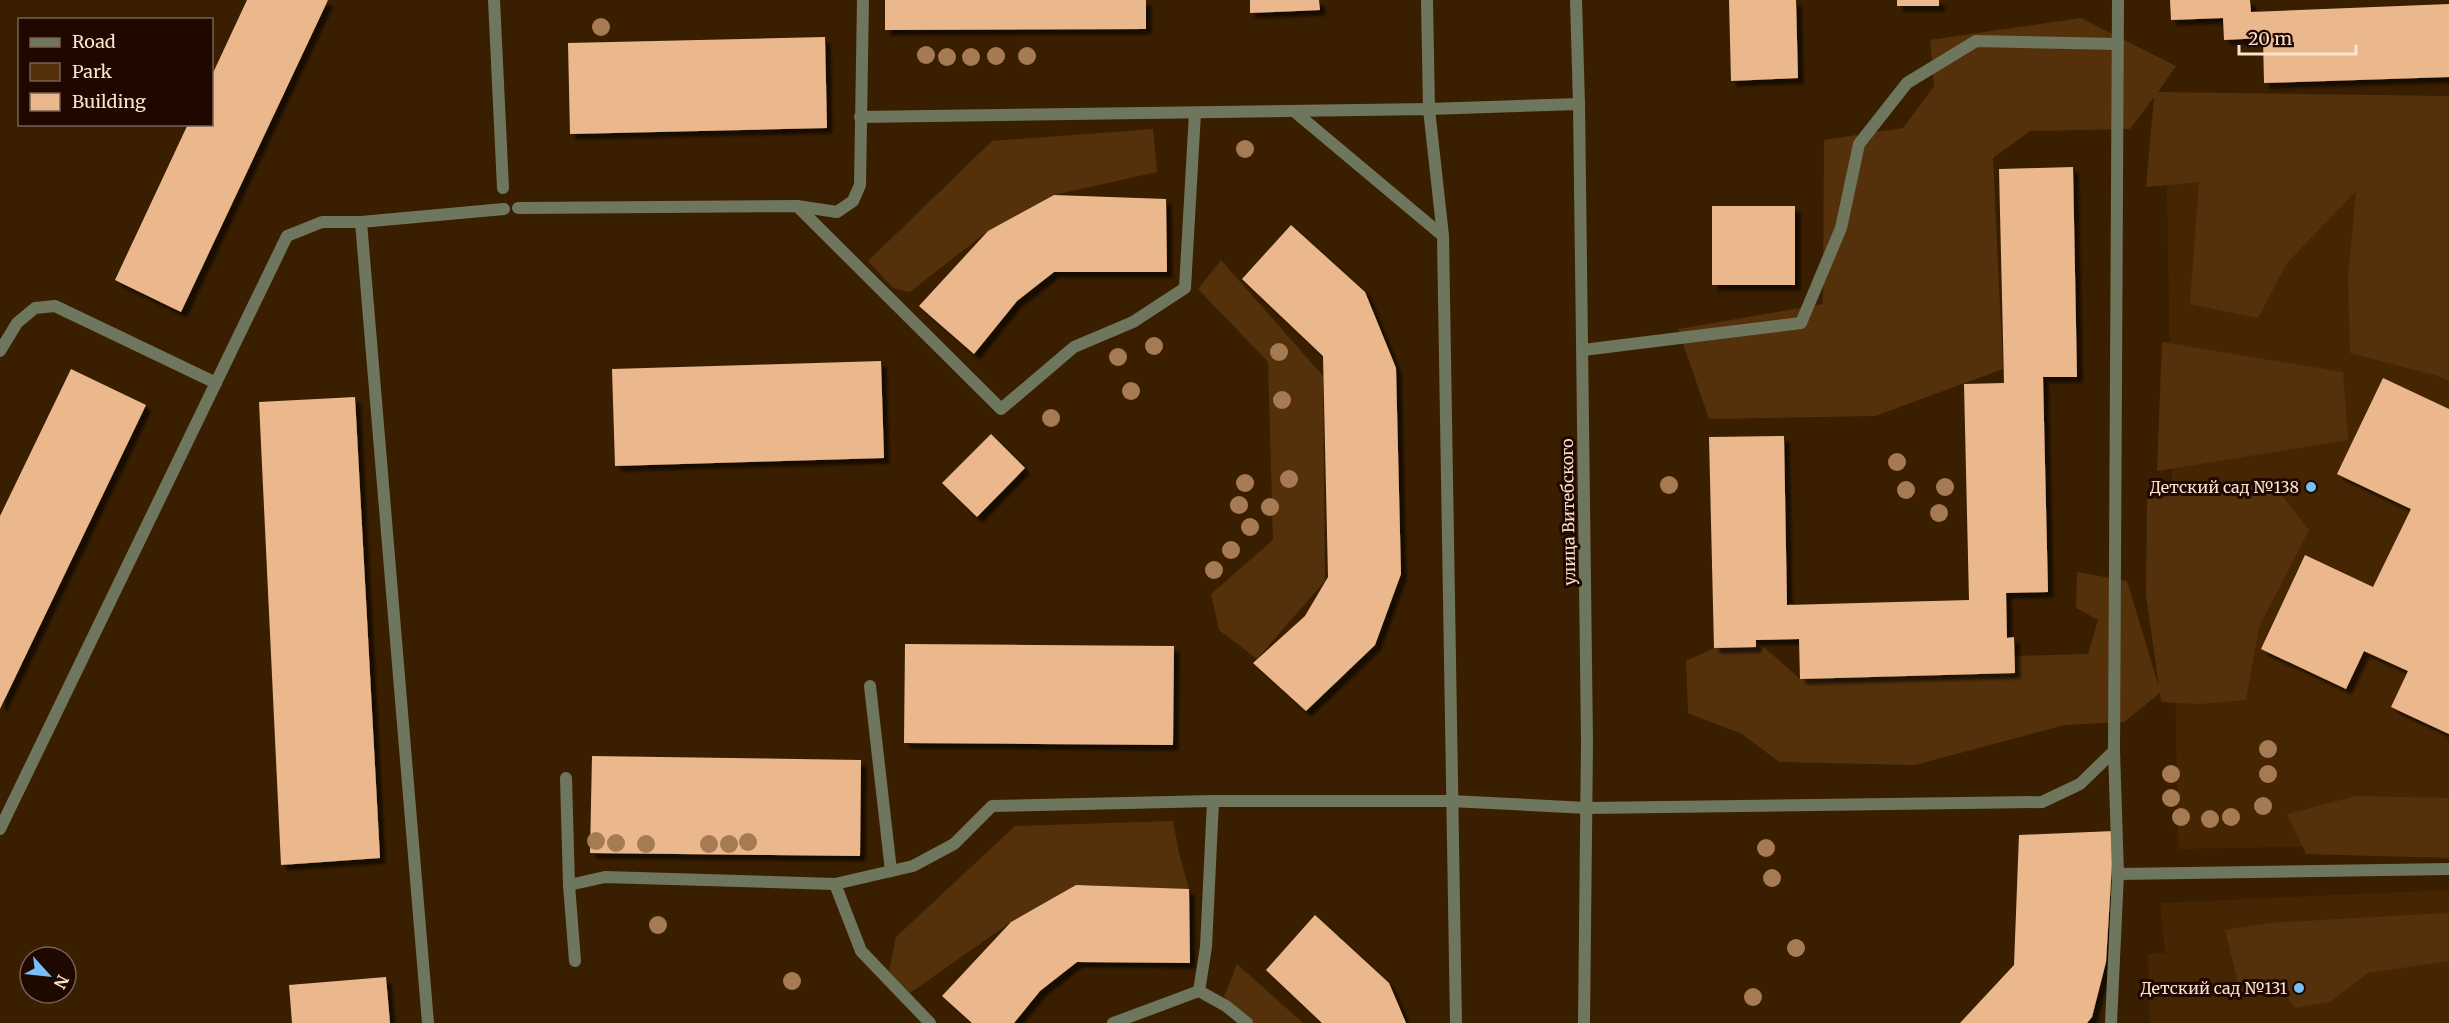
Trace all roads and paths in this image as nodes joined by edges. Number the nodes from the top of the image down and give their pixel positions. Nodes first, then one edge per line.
1 (494, 0) edge
2 (863, 0) edge
3 (1427, 0) edge
4 (1576, 0) edge
5 (2118, 0) edge
6 (2117, 44) junction
7 (1579, 104) junction
8 (1429, 110) junction
9 (1295, 112) junction
10 (1194, 113) junction
11 (861, 117) junction
12 (503, 188) dead end
13 (797, 206) junction
14 (518, 208) dead end
15 (504, 209) dead end
16 (361, 222) junction
17 (1443, 236) junction
18 (1582, 350) junction
19 (0, 351) edge
20 (216, 383) junction
21 (870, 686) dead end
22 (2114, 751) junction
23 (566, 778) dead end
24 (1213, 801) junction
25 (1451, 801) junction
26 (1587, 808) junction
27 (0, 830) edge
28 (2449, 868) edge
29 (891, 871) junction
30 (2118, 874) junction
31 (835, 884) junction
32 (569, 885) junction
33 (575, 961) dead end
34 (1199, 991) junction
35 (428, 1023) edge
36 (930, 1023) edge
37 (1113, 1023) edge
38 (1247, 1023) edge
39 (1456, 1023) edge
40 (1584, 1023) edge
41 (2111, 1023) edge

1 - 12 street
2 - 11 street
3 - 8 street
4 - 7 street, улица Витебского
5 - 6 street
6 - 18 street
6 - 22 street
7 - 8 street
7 - 18 street, улица Витебского
8 - 9 street
8 - 17 street
9 - 10 street
9 - 17 street
10 - 11 street
10 - 13 street
11 - 13 street
13 - 14 street
15 - 16 street
16 - 20 street
16 - 35 street
17 - 25 street
18 - 26 street, улица Витебского
19 - 20 street
20 - 27 street
21 - 29 street
22 - 26 street
22 - 30 street
23 - 32 street
24 - 25 street
24 - 29 street
24 - 34 street
25 - 26 street
25 - 39 street
26 - 40 street, улица Витебского
28 - 30 street
29 - 31 street
30 - 41 street
31 - 32 street
31 - 36 street
32 - 33 street
34 - 37 street
34 - 38 street

